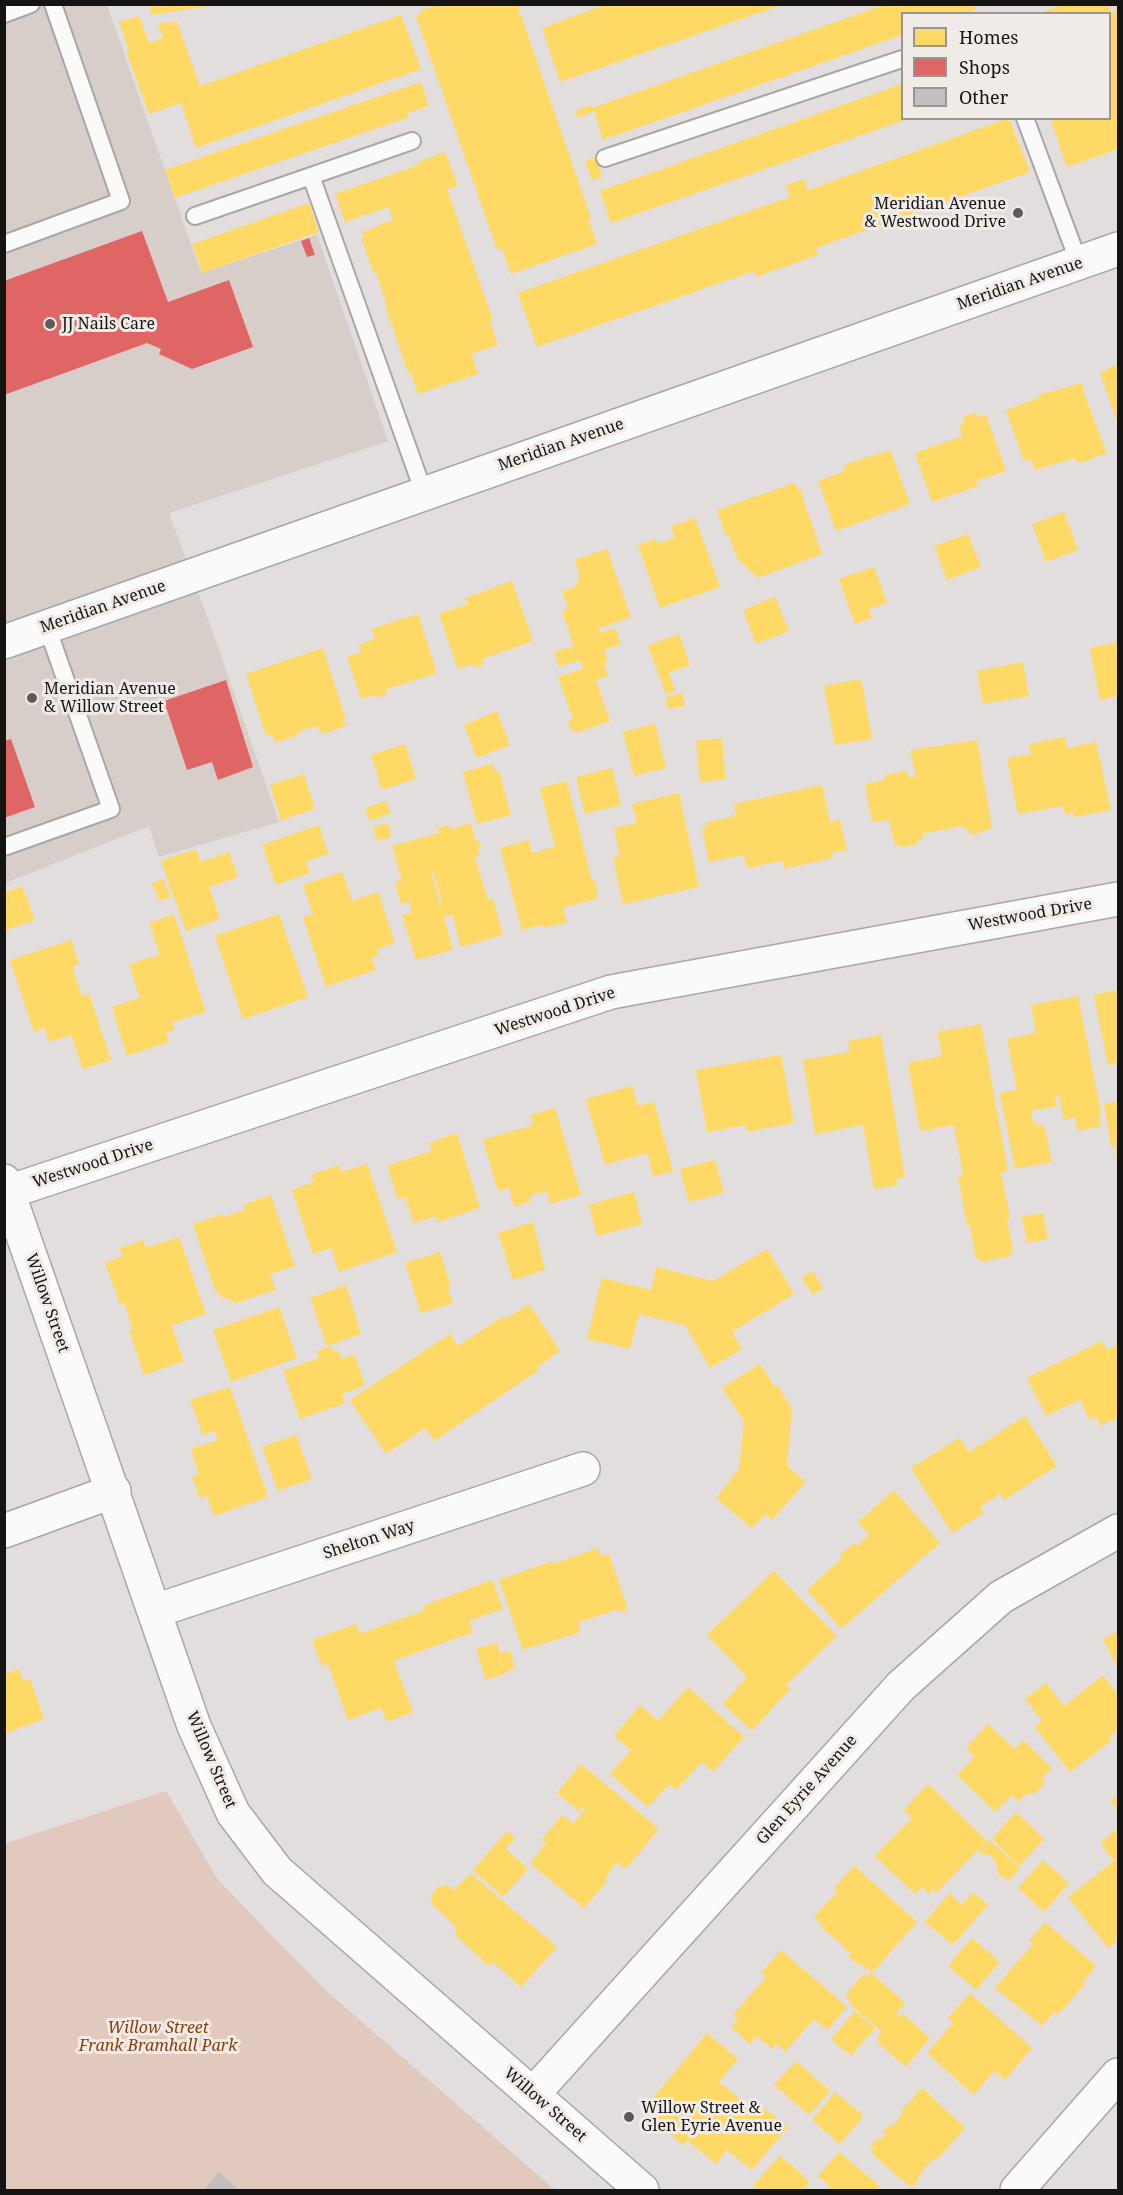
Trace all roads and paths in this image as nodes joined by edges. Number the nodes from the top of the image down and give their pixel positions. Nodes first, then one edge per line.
1 (31, 4) edge
2 (53, 4) edge
3 (4, 14) edge
4 (901, 60) edge
5 (1025, 120) edge
6 (412, 141) dead end
7 (605, 158) dead end
8 (311, 176) junction
9 (195, 216) dead end
10 (4, 244) edge
11 (1119, 249) edge
12 (1079, 263) junction
13 (424, 494) junction
14 (47, 627) junction
15 (4, 642) edge
16 (4, 847) edge
17 (1119, 899) edge
18 (6, 1187) edge
19 (583, 1468) dead end
20 (114, 1491) junction
21 (4, 1531) edge
22 (1119, 1531) edge
23 (155, 1611) junction
24 (1119, 2075) edge
25 (533, 2094) junction
26 (642, 2190) edge
27 (1017, 2190) edge

1 - 3 lane
2 - 10 lane
4 - 7 lane
5 - 12 lane
6 - 8 lane
8 - 9 lane
8 - 13 lane
11 - 12 street, Meridian Avenue
12 - 13 street, Meridian Avenue
13 - 14 street, Meridian Avenue
14 - 15 street, Meridian Avenue
14 - 16 lane
17 - 18 street, Westwood Drive
18 - 20 street, Willow Street
19 - 23 street, Shelton Way
20 - 21 street
20 - 23 street, Willow Street
22 - 25 street, Glen Eyrie Avenue
23 - 25 street, Willow Street
24 - 27 street
25 - 26 street, Willow Street

